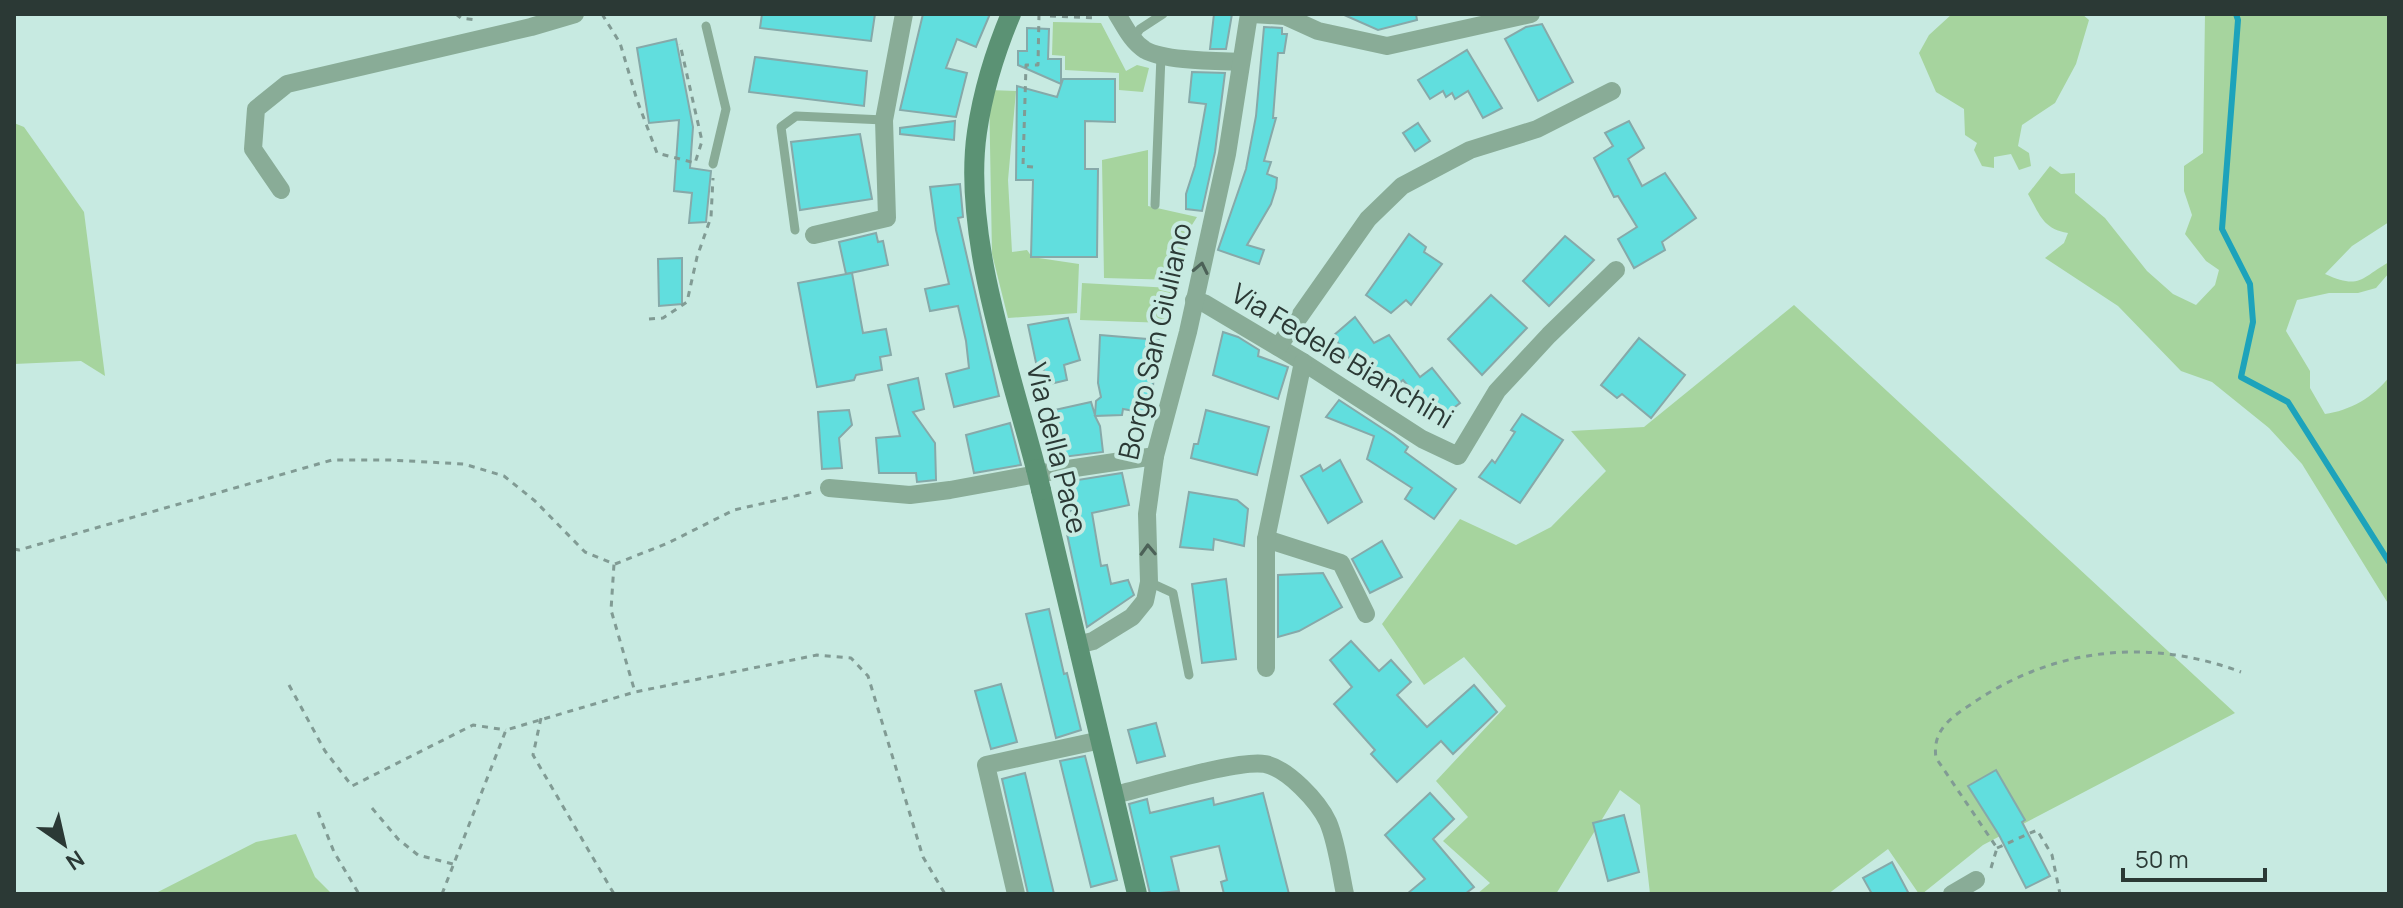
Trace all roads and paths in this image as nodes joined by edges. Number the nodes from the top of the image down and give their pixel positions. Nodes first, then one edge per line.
1 (575, 14) edge
2 (602, 14) edge
3 (904, 14) edge
4 (1011, 14) edge
5 (1039, 14) edge
6 (1117, 14) edge
7 (1163, 14) edge
8 (1250, 14) edge
9 (1286, 15) edge
10 (1050, 16) dead end
11 (1536, 17) edge
12 (1096, 18) dead end
13 (706, 26) dead end
14 (1133, 39) junction
15 (680, 44) dead end
16 (1161, 56) junction
17 (1241, 62) junction
18 (1612, 91) dead end
19 (884, 120) junction
20 (702, 141) junction
21 (713, 164) junction
22 (1033, 167) dead end
23 (281, 190) dead end
24 (1155, 205) dead end
25 (795, 230) dead end
26 (814, 235) dead end
27 (1616, 270) dead end
28 (1194, 300) junction
29 (649, 319) dead end
30 (1278, 347) junction
31 (1303, 362) junction
32 (1155, 456) junction
33 (829, 488) joint
34 (1266, 539) junction
35 (14, 549) edge
36 (614, 564) junction
37 (1149, 582) junction
38 (1366, 614) dead end
39 (1077, 645) junction
40 (1266, 668) dead end
41 (2241, 672) dead end
42 (1189, 675) dead end
43 (289, 685) dead end
44 (635, 692) junction
45 (541, 718) junction
46 (506, 730) junction
47 (1101, 740) junction
48 (1114, 795) junction
49 (372, 808) dead end
50 (318, 812) dead end
51 (1997, 848) junction
52 (453, 864) junction
53 (1976, 880) joint
54 (359, 894) edge
55 (442, 894) edge
56 (614, 894) edge
57 (945, 894) edge
58 (1016, 894) edge
59 (1137, 894) edge
60 (1345, 894) edge
61 (1952, 894) edge
62 (2060, 894) edge

1 - 23 street
2 - 20 path
3 - 19 street
4 - 39 main road, Via della Pace, bridge
5 - 22 path
6 - 14 street
7 - 14 lane
8 - 9 street
8 - 17 street, Borgo San Giuliano
9 - 11 street
10 - 12 path
13 - 21 lane
14 - 16 street
15 - 20 path
16 - 17 street
16 - 24 lane
28 -> 17 street, Borgo San Giuliano
18 - 30 street
19 - 25 lane
19 - 26 street
20 - 21 path
21 - 29 path
27 - 31 street, Via Fedele Bianchini
28 - 30 street, Via Fedele Bianchini
28 - 32 street, Borgo San Giuliano
30 - 31 street, Via Fedele Bianchini
31 - 34 street
32 - 33 street
37 -> 32 street, Borgo San Giuliano
33 - 36 path
34 - 38 street
34 - 40 street
35 - 36 path
36 - 44 path
37 - 39 street, Borgo San Giuliano
37 - 42 lane
39 - 47 main road, Via della Pace
41 - 51 path
43 - 46 path
44 - 45 path
44 - 57 path
45 - 46 path
45 - 56 path
46 - 52 path
47 - 48 main road, Via della Pace
47 - 58 street
48 - 59 main road, Via della Pace
48 - 60 street
49 - 52 path
50 - 54 path
51 - 53 path
51 - 62 path
52 - 55 path
53 - 61 street

